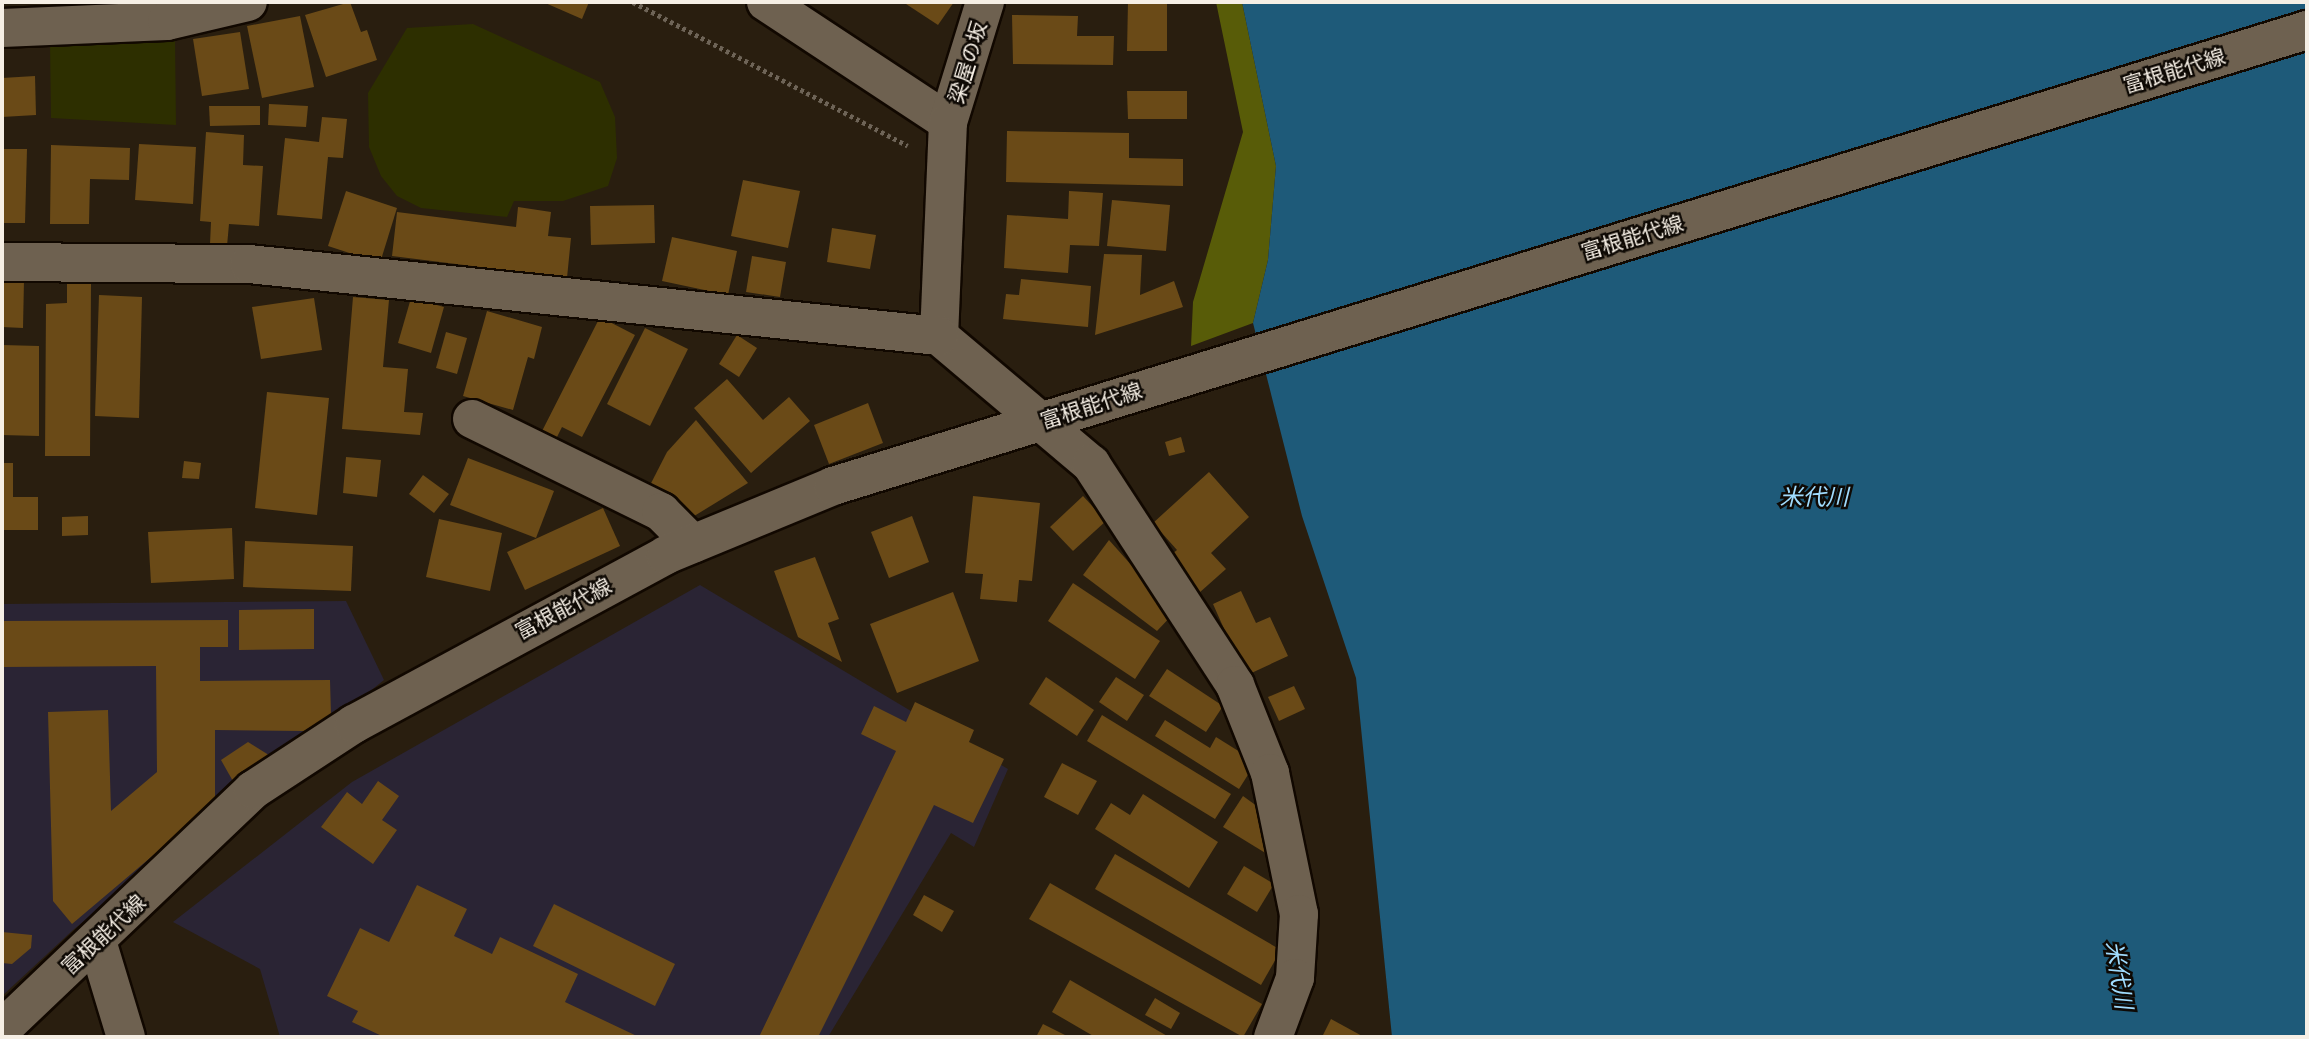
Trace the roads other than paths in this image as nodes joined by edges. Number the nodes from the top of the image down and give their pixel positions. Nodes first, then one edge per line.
1 (122, 2) edge
2 (248, 2) edge
3 (766, 2) edge
4 (985, 2) edge
5 (2, 8) edge
6 (2, 28) edge
7 (2307, 30) edge
8 (948, 122) junction
9 (2, 262) edge
10 (939, 336) junction
11 (471, 419) dead end
12 (1043, 420) junction
13 (693, 544) junction
14 (97, 941) junction
15 (2, 1029) edge
16 (126, 1037) edge
17 (1273, 1037) edge

1 - 5 street
2 - 6 street
3 - 8 street
4 - 8 street, 梁屋の坂
7 - 12 street, 富根能代線
8 - 10 street, 梁屋の坂
9 - 10 street
10 - 12 street
11 - 13 street
12 - 13 street, 富根能代線
12 - 17 street
13 - 14 street, 富根能代線
14 - 15 street, 富根能代線
14 - 16 street

